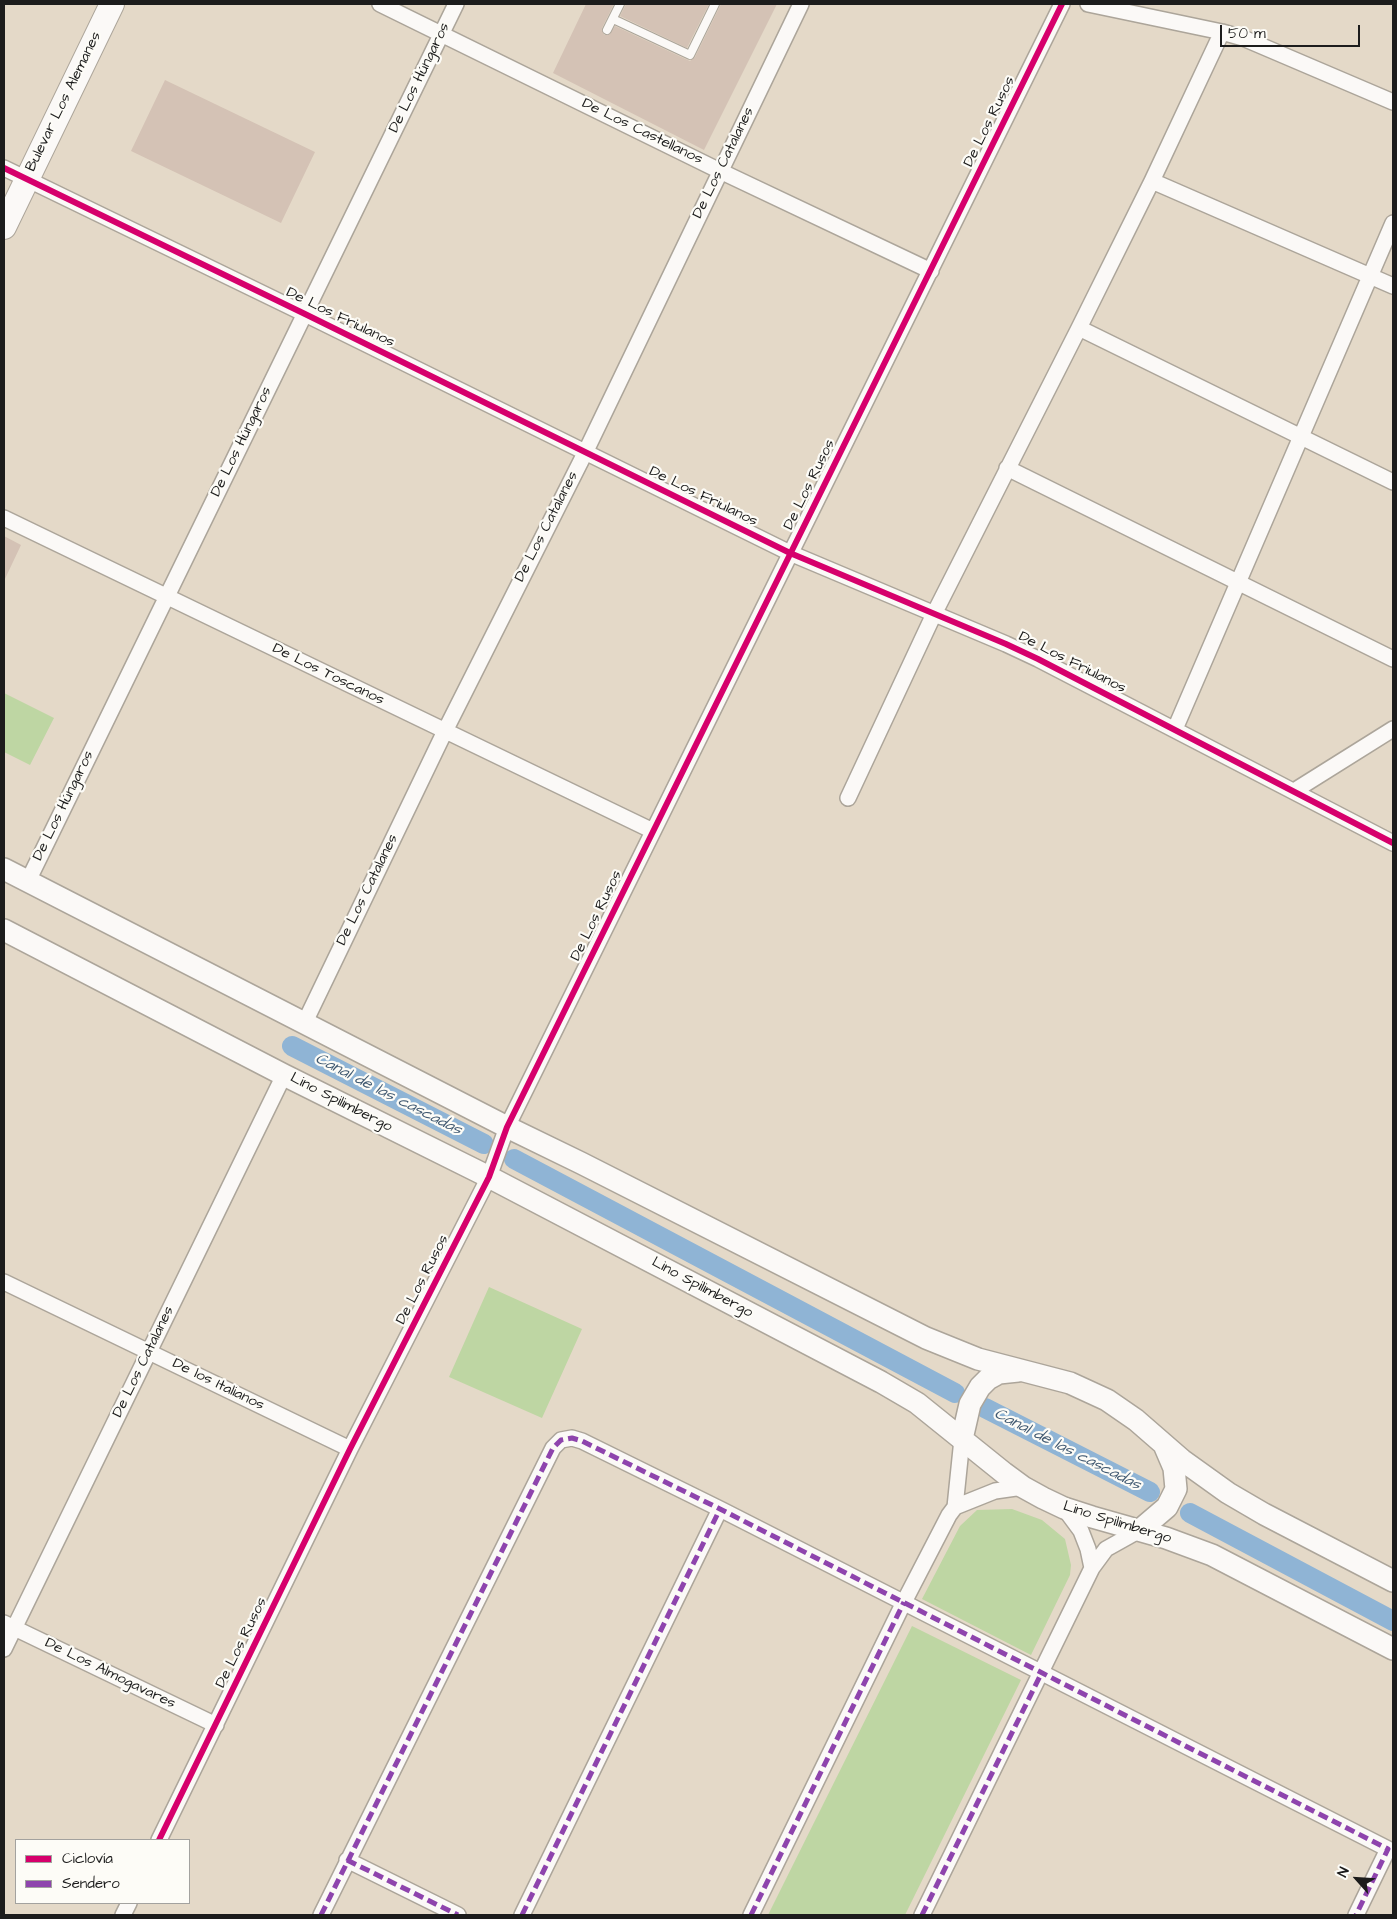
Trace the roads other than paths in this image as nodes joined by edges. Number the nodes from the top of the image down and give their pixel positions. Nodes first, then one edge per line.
1 (112, 4) edge
2 (380, 4) edge
3 (456, 4) edge
4 (620, 4) edge
5 (715, 4) edge
6 (801, 4) edge
7 (1062, 4) edge
8 (1088, 4) edge
9 (613, 19) junction
10 (607, 30) dead end
11 (1222, 32) junction
12 (442, 34) junction
13 (1393, 102) edge
14 (4, 168) edge
15 (720, 171) junction
16 (27, 179) junction
17 (1152, 181) junction
18 (1393, 223) edge
19 (4, 226) edge
20 (931, 271) junction
21 (1370, 276) junction
22 (1393, 286) edge
23 (305, 314) junction
24 (1079, 328) junction
25 (1301, 436) junction
26 (584, 453) junction
27 (1007, 468) junction
28 (1393, 482) edge
29 (4, 518) edge
30 (790, 553) junction
31 (1238, 582) junction
32 (167, 597) junction
33 (934, 614) junction
34 (1393, 659) edge
35 (1175, 729) junction
36 (1393, 729) edge
37 (445, 731) junction
38 (1294, 791) junction
39 (848, 798) dead end
40 (653, 831) junction
41 (1393, 843) edge
42 (4, 869) edge
43 (28, 881) junction
44 (4, 932) edge
45 (305, 1022) junction
46 (284, 1075) junction
47 (507, 1127) junction
48 (489, 1177) junction
49 (4, 1282) edge
50 (148, 1352) junction
51 (1023, 1371) junction
52 (962, 1439) junction
53 (1164, 1445) junction
54 (350, 1449) junction
55 (1023, 1487) junction
56 (955, 1507) junction
57 (1064, 1508) junction
58 (720, 1509) junction
59 (1140, 1530) junction
60 (1092, 1568) junction
61 (1393, 1581) edge
62 (904, 1602) junction
63 (9, 1625) edge
64 (4, 1649) edge
65 (1393, 1649) edge
66 (1042, 1672) junction
67 (216, 1725) junction
68 (160, 1839) edge
69 (347, 1860) junction
70 (321, 1915) edge
71 (458, 1915) edge
72 (522, 1915) edge
73 (751, 1915) edge
74 (922, 1915) edge
75 (1356, 1915) edge

1 - 16 main road, Bulevar Los Alemanes
2 - 12 street, De Los Castellanos
3 - 12 street, De Los Húngaros
4 - 9 lane
5 - 9 lane
6 - 15 street, De Los Catalanes
7 - 20 street, De Los Rusos
8 - 11 street
9 - 10 lane
11 - 13 street
11 - 17 street
12 - 15 street, De Los Castellanos
12 - 23 street, De Los Húngaros
14 - 16 street, De Los Friulanos
15 - 20 street, De Los Castellanos
15 - 26 street, De Los Catalanes
16 - 19 main road, Bulevar Los Alemanes
16 - 23 street, De Los Friulanos
17 - 21 street
17 - 24 street
18 - 21 street
20 - 30 street, De Los Rusos
21 - 22 street
21 - 25 street
23 - 26 street, De Los Friulanos
23 - 32 street, De Los Húngaros
24 - 25 street
24 - 27 street
25 - 28 street
25 - 31 street
26 - 30 street, De Los Friulanos
26 - 37 street, De Los Catalanes
27 - 31 street
27 - 33 street
29 - 32 street, De Los Toscanos
30 - 33 street, De Los Friulanos
30 - 40 street, De Los Rusos
31 - 34 street
31 - 35 street
32 - 37 street, De Los Toscanos
32 - 43 street, De Los Húngaros
33 - 35 street, De Los Friulanos
33 - 39 street
35 - 38 street, De Los Friulanos
36 - 38 street
37 - 40 street, De Los Toscanos
37 - 45 street, De Los Catalanes
38 - 41 street, De Los Friulanos
40 - 47 street, De Los Rusos
42 - 43 main road
43 - 45 main road
44 - 46 main road, Lino Spilimbergo
45 - 47 main road
46 - 48 main road, Lino Spilimbergo
46 - 50 street, De Los Catalanes
47 - 48 street, De Los Rusos
47 - 51 main road
48 - 52 main road, Lino Spilimbergo
48 - 54 street, De Los Rusos
49 - 50 street, De los Italianos
50 - 54 street, De los Italianos
50 - 63 street, De Los Catalanes
51 - 52 main road
51 - 53 main road
52 - 55 main road, Lino Spilimbergo
52 - 56 street
53 - 59 main road
53 - 61 main road
54 - 67 street, De Los Rusos
55 - 56 street
55 - 57 main road, Lino Spilimbergo
56 - 62 street
57 - 59 main road, Lino Spilimbergo
57 - 60 street
58 - 62 street
58 - 69 street
58 - 72 street
59 - 60 street
59 - 65 main road, Lino Spilimbergo
60 - 66 street
62 - 66 street
62 - 73 street
63 - 64 street, De Los Catalanes
63 - 67 street, De Los Almogavares
66 - 74 street
66 - 75 street
67 - 68 street, De Los Rusos
69 - 70 street
69 - 71 street

